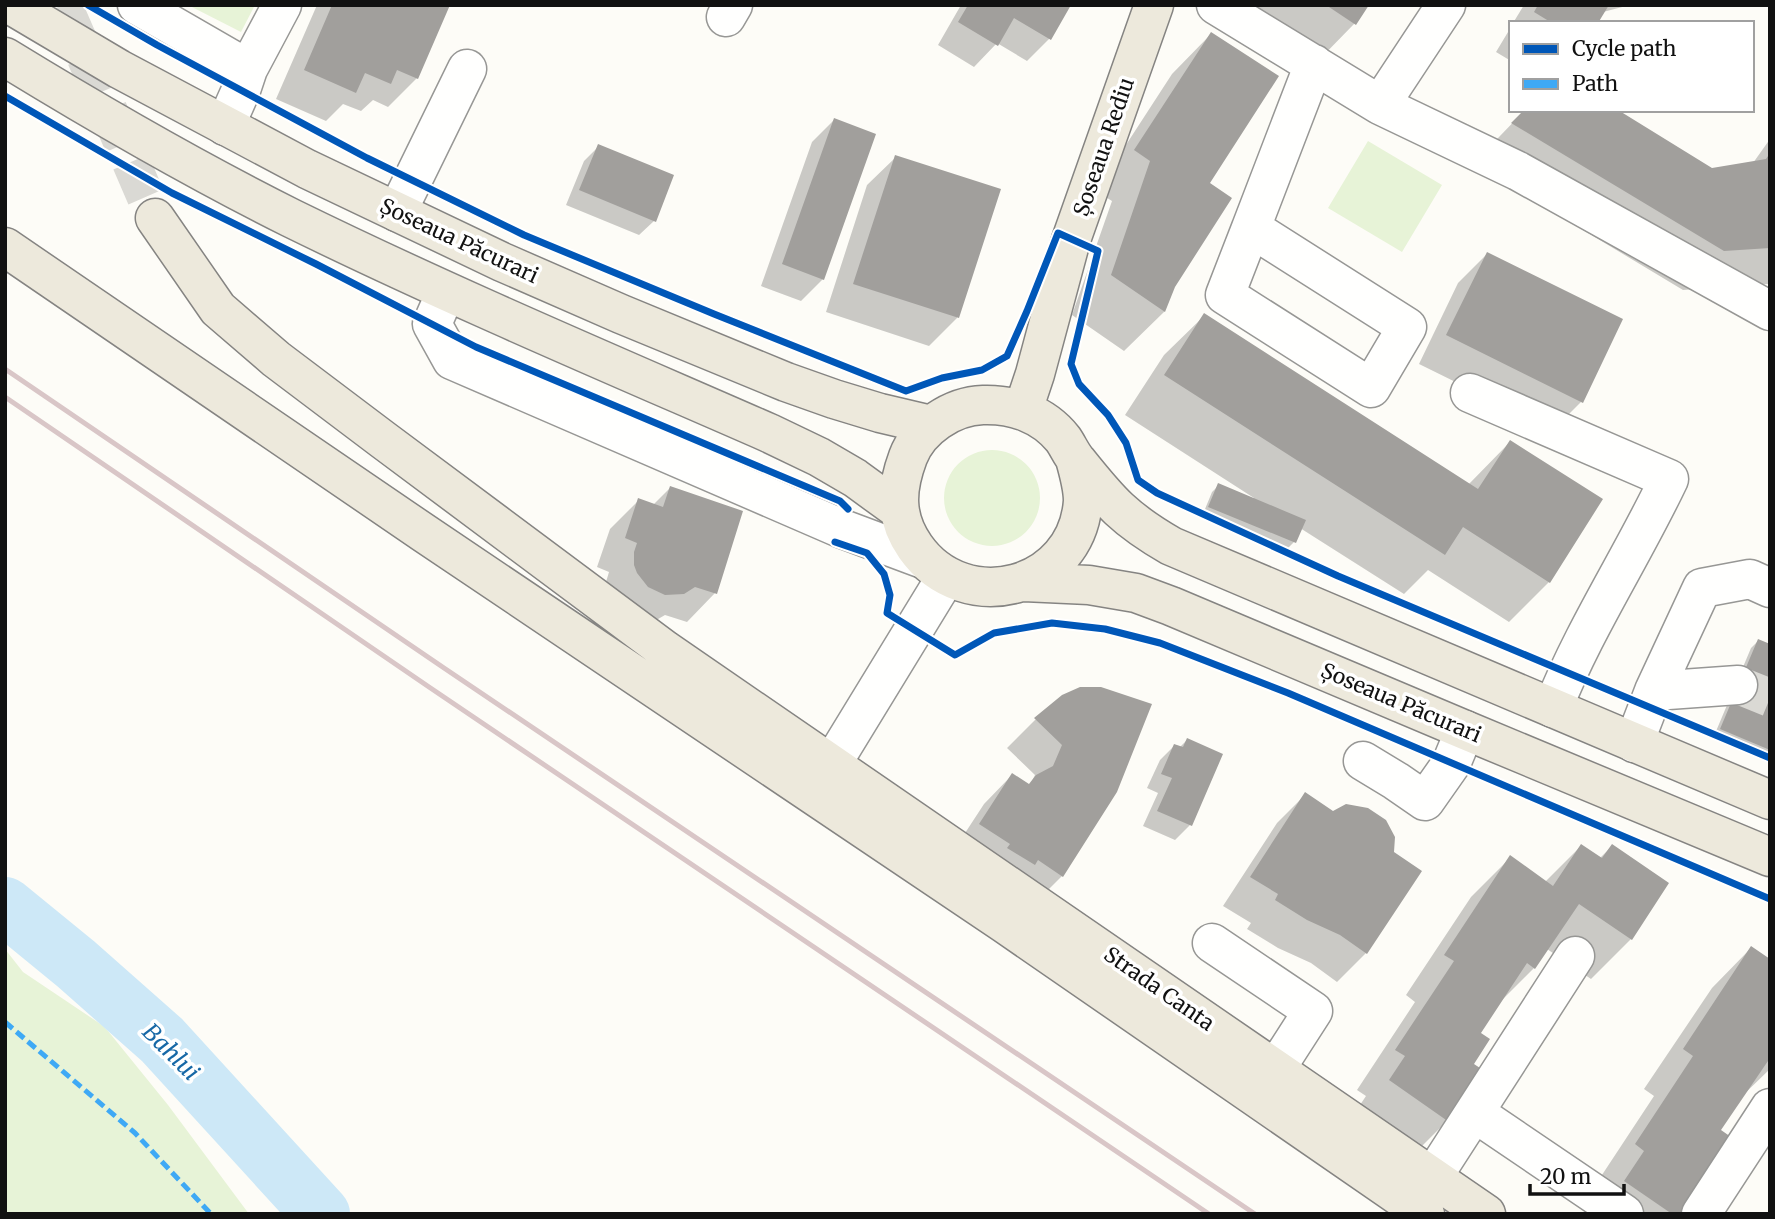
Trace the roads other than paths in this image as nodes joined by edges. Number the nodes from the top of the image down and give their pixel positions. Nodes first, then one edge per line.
1 (137, 5) edge
2 (282, 5) edge
3 (1154, 5) edge
4 (1216, 5) edge
5 (1446, 5) edge
6 (23, 8) edge
7 (5, 57) edge
8 (1314, 64) junction
9 (248, 69) junction
10 (467, 69) dead end
11 (1380, 105) junction
12 (225, 126) junction
13 (397, 212) junction
14 (156, 218) tunnel mouth
15 (1251, 228) junction
16 (5, 247) edge
17 (446, 292) junction
18 (1770, 311) edge
19 (1470, 393) dead end
20 (1023, 410) junction
21 (931, 425) junction
22 (1075, 459) junction
23 (899, 510) junction
24 (934, 568) junction
25 (1024, 582) junction
26 (1770, 588) edge
27 (1738, 685) tunnel mouth
28 (1654, 691) junction
29 (1553, 708) junction
30 (1465, 730) junction
31 (1634, 743) junction
32 (1363, 761) dead end
33 (822, 780) junction
34 (1770, 800) edge
35 (1770, 857) edge
36 (1212, 943) dead end
37 (1575, 956) dead end
38 (1275, 1070) junction
39 (1770, 1108) edge
40 (1475, 1114) junction
41 (1429, 1196) edge
42 (1486, 1214) edge
43 (1624, 1214) edge
44 (1701, 1214) edge

1 - 9 street
2 - 9 street
3 - 20 main road, Șoseaua Rediu
4 - 8 street
5 - 11 street
6 - 12 main road, Șoseaua Păcurari
7 - 17 main road
8 - 11 street
8 - 15 street
9 - 12 street
10 - 13 street
11 - 18 street
12 - 13 main road, Șoseaua Păcurari
13 - 21 main road, Șoseaua Păcurari
14 - 33 main road
15 - 15 street
16 - 33 main road
17 - 23 main road
17 - 24 street
19 - 29 street
20 - 21 main road, Șoseaua Păcurari
20 - 22 main road, Șoseaua Păcurari
21 - 23 main road, Șoseaua Păcurari
22 - 25 main road, Șoseaua Păcurari
22 - 29 main road, Șoseaua Păcurari
23 - 24 main road, Șoseaua Păcurari
24 - 25 main road, Șoseaua Păcurari
24 - 33 street
25 - 30 main road, Șoseaua Păcurari
26 - 28 street
27 - 28 street
28 - 31 street
29 - 31 main road, Șoseaua Păcurari
30 - 32 street
30 - 35 main road, Șoseaua Păcurari
31 - 34 main road, Șoseaua Păcurari
33 - 38 main road, Strada Canta
33 - 41 main road, Strada Canta
36 - 38 street
37 - 40 street
38 - 41 main road, Strada Canta
39 - 44 street
40 - 41 street
40 - 43 street
41 - 42 main road, Strada Canta

